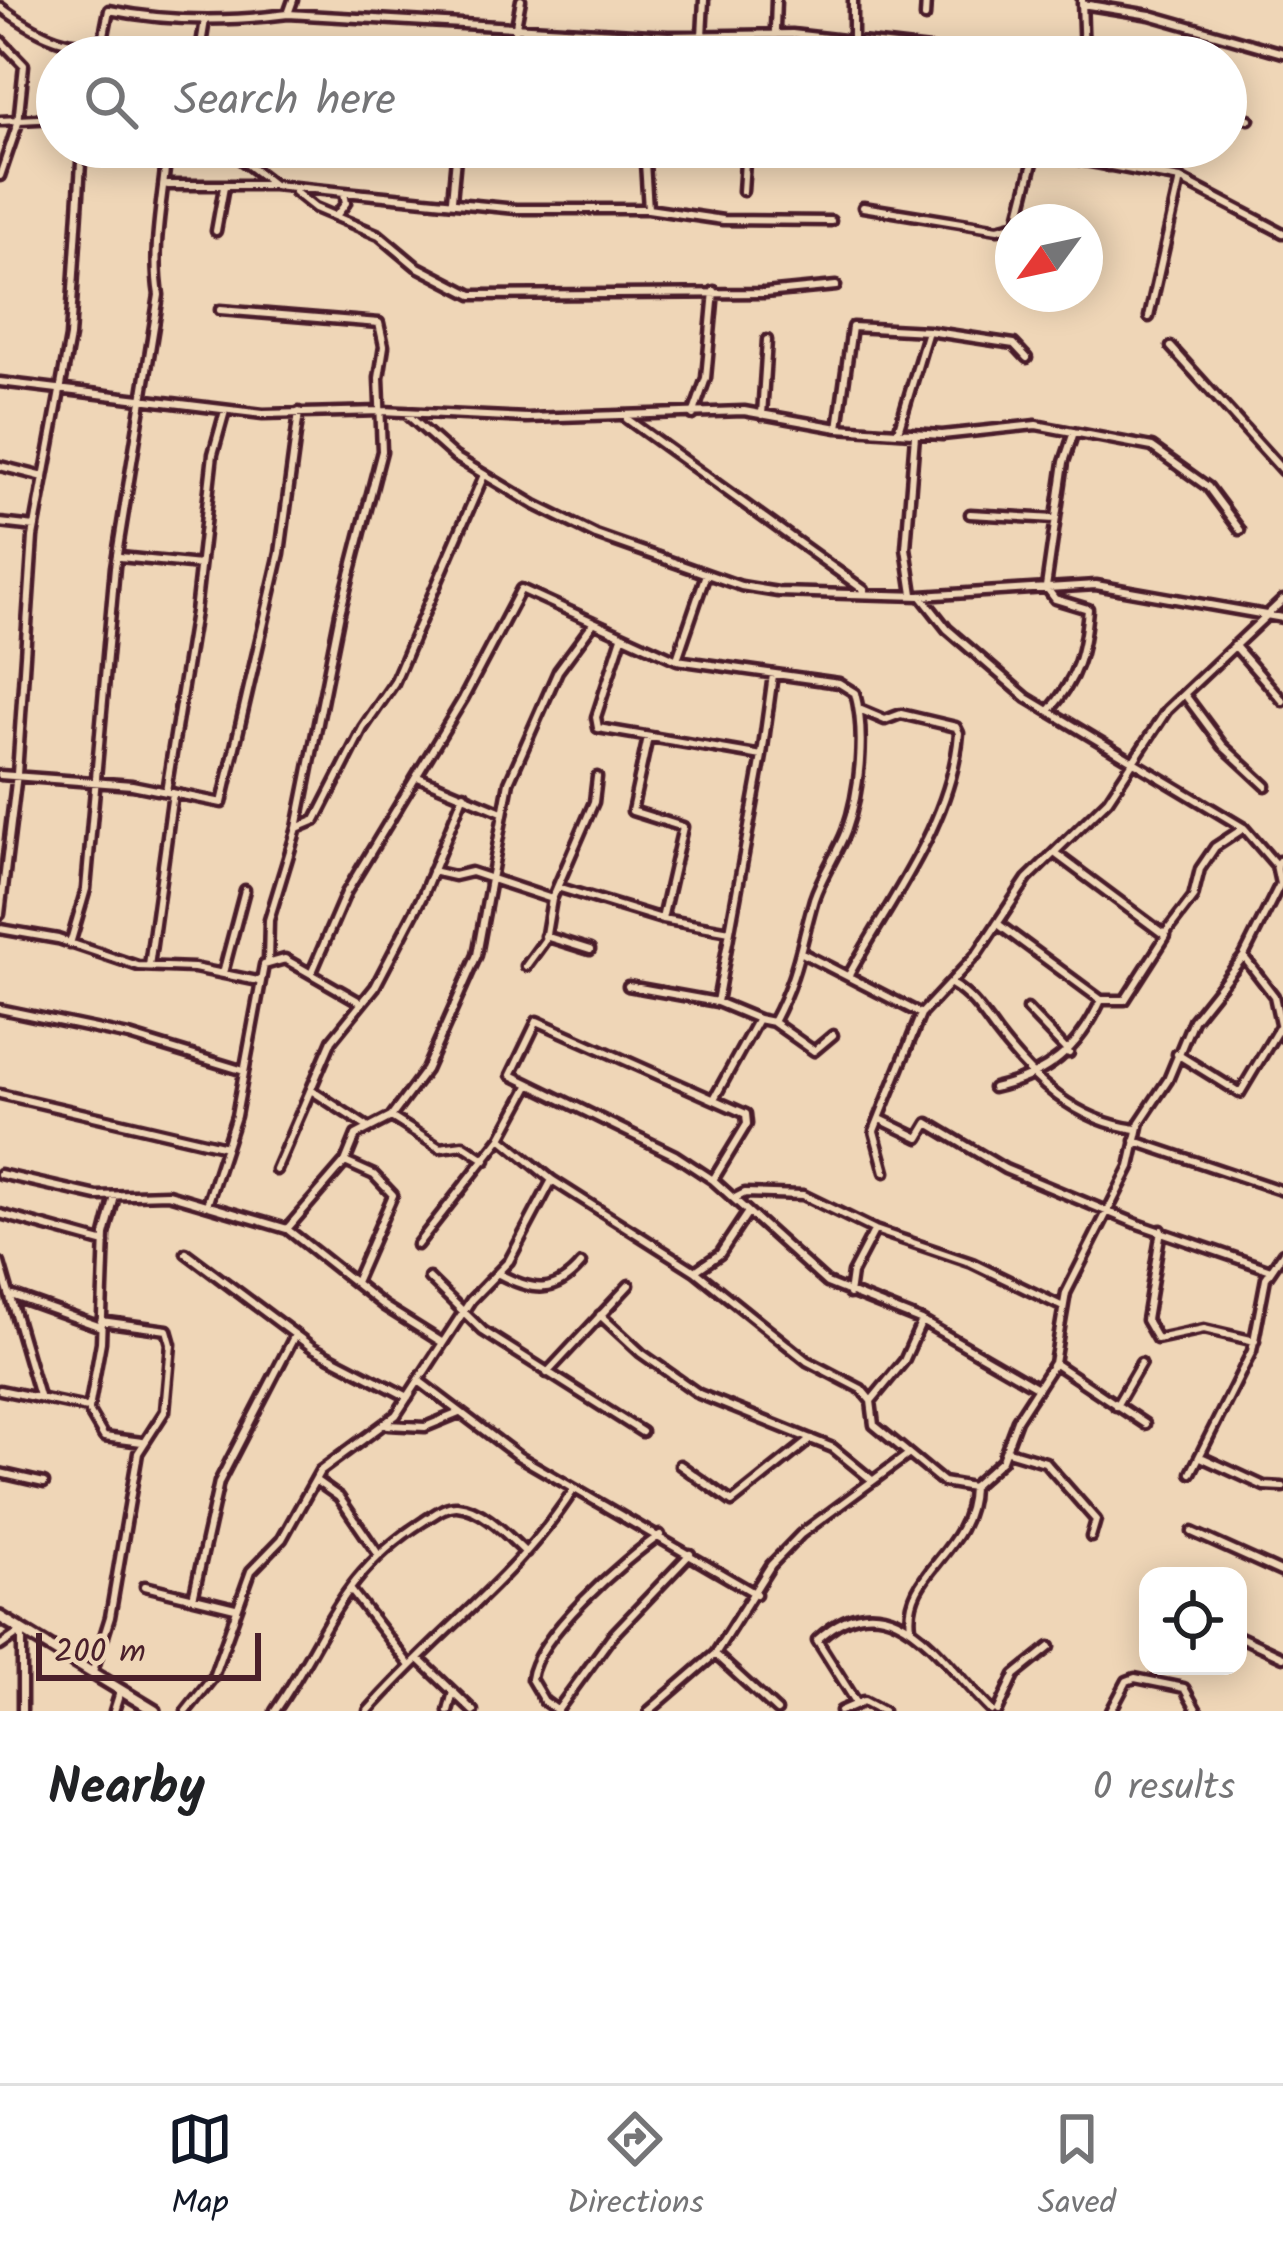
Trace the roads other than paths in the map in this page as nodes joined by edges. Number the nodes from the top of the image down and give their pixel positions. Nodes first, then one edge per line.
1 (293, 0) edge
2 (521, 0) edge
3 (704, 0) edge
4 (776, 0) edge
5 (853, 0) edge
6 (926, 0) edge
7 (1082, 2) edge
8 (0, 8) edge
9 (288, 14) junction
10 (925, 17) dead end
11 (205, 20) junction
12 (516, 26) junction
13 (774, 33) junction
14 (50, 36) edge
15 (104, 36) edge
16 (202, 36) edge
17 (514, 36) edge
18 (701, 36) junction
19 (800, 36) edge
20 (853, 36) edge
21 (1083, 36) edge
22 (1224, 36) edge
23 (0, 40) edge
24 (1247, 43) edge
25 (1283, 53) edge
26 (36, 121) edge
27 (0, 122) edge
28 (18, 123) junction
29 (81, 168) edge
30 (168, 168) edge
31 (252, 168) edge
32 (456, 168) edge
33 (645, 168) edge
34 (745, 168) edge
35 (1031, 168) edge
36 (1120, 168) edge
37 (0, 176) edge
38 (1180, 178) junction
39 (168, 185) junction
40 (274, 185) junction
41 (224, 187) junction
42 (293, 191) junction
43 (743, 191) dead end
44 (344, 193) junction
45 (452, 200) junction
46 (1021, 204) edge
47 (863, 207) dead end
48 (648, 209) junction
49 (336, 215) junction
50 (831, 220) dead end
51 (995, 229) edge
52 (216, 231) dead end
53 (1283, 233) edge
54 (836, 286) dead end
55 (714, 291) junction
56 (220, 310) dead end
57 (1149, 317) dead end
58 (928, 331) junction
59 (767, 340) dead end
60 (1171, 347) dead end
61 (1027, 358) dead end
62 (0, 382) edge
63 (58, 392) junction
64 (141, 398) junction
65 (225, 410) junction
66 (382, 411) junction
67 (299, 412) junction
68 (762, 415) junction
69 (409, 416) junction
70 (693, 416) junction
71 (624, 418) junction
72 (838, 428) junction
73 (899, 428) junction
74 (1074, 431) junction
75 (915, 434) junction
76 (0, 466) edge
77 (1283, 471) edge
78 (484, 475) junction
79 (44, 477) junction
80 (970, 514) dead end
81 (1055, 519) junction
82 (0, 523) edge
83 (35, 527) junction
84 (1240, 530) dead end
85 (118, 556) junction
86 (200, 565) junction
87 (706, 578) junction
88 (1046, 587) junction
89 (867, 592) junction
90 (917, 595) junction
91 (1283, 600) edge
92 (1266, 612) junction
93 (1283, 618) edge
94 (592, 625) junction
95 (622, 637) junction
96 (1235, 646) junction
97 (677, 660) junction
98 (773, 675) junction
99 (1185, 695) junction
100 (1283, 701) edge
101 (860, 709) junction
102 (1049, 711) junction
103 (648, 737) junction
104 (762, 756) junction
105 (1130, 759) junction
106 (17, 774) junction
107 (0, 776) edge
108 (418, 777) junction
109 (597, 777) dead end
110 (95, 782) junction
111 (1266, 786) dead end
112 (169, 792) junction
113 (464, 794) junction
114 (502, 812) junction
115 (297, 828) junction
116 (1244, 828) junction
117 (1056, 854) junction
118 (1280, 862) edge
119 (432, 871) junction
120 (493, 883) junction
121 (557, 887) junction
122 (245, 890) dead end
123 (552, 898) junction
124 (0, 914) edge
125 (662, 919) junction
126 (998, 924) junction
127 (0, 929) edge
128 (730, 931) junction
129 (1164, 934) junction
130 (545, 936) junction
131 (70, 944) junction
132 (590, 950) dead end
133 (804, 954) junction
134 (1244, 956) junction
135 (268, 962) junction
136 (149, 966) junction
137 (526, 966) dead end
138 (311, 972) junction
139 (223, 973) junction
140 (849, 975) junction
141 (258, 981) junction
142 (951, 985) junction
143 (628, 986) dead end
144 (1101, 1000) junction
145 (360, 1002) junction
146 (717, 1002) junction
147 (0, 1009) edge
148 (1027, 1009) dead end
149 (921, 1014) junction
150 (758, 1019) junction
151 (773, 1022) junction
152 (1280, 1026) edge
153 (833, 1035) dead end
154 (1283, 1037) edge
155 (1070, 1053) junction
156 (1177, 1054) junction
157 (244, 1071) junction
158 (1031, 1072) junction
159 (529, 1086) junction
160 (993, 1088) dead end
161 (314, 1091) junction
162 (0, 1094) edge
163 (715, 1096) junction
164 (391, 1117) junction
165 (880, 1119) junction
166 (366, 1126) junction
167 (1136, 1130) junction
168 (501, 1138) junction
169 (1135, 1141) junction
170 (226, 1147) junction
171 (486, 1160) junction
172 (345, 1162) junction
173 (277, 1170) dead end
174 (885, 1172) dead end
175 (0, 1174) edge
176 (552, 1180) junction
177 (713, 1180) junction
178 (1283, 1191) edge
179 (116, 1196) junction
180 (734, 1198) junction
181 (207, 1205) junction
182 (1106, 1209) junction
183 (748, 1213) junction
184 (0, 1214) edge
185 (287, 1229) junction
186 (875, 1229) junction
187 (1161, 1230) junction
188 (105, 1243) junction
189 (417, 1245) dead end
190 (186, 1253) dead end
191 (1283, 1253) edge
192 (0, 1263) edge
193 (581, 1264) dead end
194 (1271, 1270) junction
195 (695, 1271) junction
196 (499, 1274) junction
197 (429, 1278) dead end
198 (355, 1282) junction
199 (629, 1285) dead end
200 (849, 1294) junction
201 (13, 1296) junction
202 (1063, 1307) junction
203 (461, 1314) junction
204 (600, 1315) junction
205 (922, 1321) junction
206 (101, 1324) junction
207 (295, 1335) junction
208 (1255, 1341) junction
209 (443, 1343) junction
210 (1054, 1363) junction
211 (1141, 1363) dead end
212 (547, 1373) junction
213 (418, 1380) junction
214 (1038, 1388) junction
215 (0, 1390) edge
216 (39, 1396) junction
217 (408, 1397) junction
218 (871, 1401) junction
219 (1116, 1406) junction
220 (89, 1408) junction
221 (459, 1413) junction
222 (1144, 1424) dead end
223 (386, 1425) junction
224 (642, 1432) dead end
225 (811, 1439) junction
226 (142, 1442) junction
227 (1007, 1451) junction
228 (909, 1454) junction
229 (1202, 1458) junction
230 (680, 1465) dead end
231 (0, 1473) edge
232 (1191, 1473) dead end
233 (314, 1480) junction
234 (872, 1480) junction
235 (44, 1483) dead end
236 (972, 1487) junction
237 (1283, 1487) edge
238 (574, 1489) junction
239 (1192, 1532) dead end
240 (660, 1535) junction
241 (1091, 1537) dead end
242 (526, 1552) junction
243 (378, 1554) junction
244 (690, 1554) junction
245 (1283, 1573) edge
246 (146, 1586) dead end
247 (350, 1589) junction
248 (194, 1594) junction
249 (756, 1594) junction
250 (235, 1608) junction
251 (0, 1617) edge
252 (910, 1627) junction
253 (22, 1631) junction
254 (1247, 1640) edge
255 (0, 1646) edge
256 (1050, 1647) dead end
257 (715, 1654) junction
258 (1283, 1657) edge
259 (420, 1660) junction
260 (410, 1666) junction
261 (92, 1672) junction
262 (121, 1690) junction
263 (454, 1691) junction
264 (856, 1702) junction
265 (22, 1711) edge
266 (114, 1711) edge
267 (155, 1711) edge
268 (186, 1711) edge
269 (275, 1711) edge
270 (368, 1711) edge
271 (448, 1711) edge
272 (472, 1711) edge
273 (558, 1711) edge
274 (649, 1711) edge
275 (777, 1711) edge
276 (841, 1711) edge
277 (884, 1711) edge
278 (995, 1711) edge
279 (1111, 1711) edge
280 (1197, 1711) edge

1 - 9 street
2 - 12 street
3 - 18 street
4 - 13 street
5 - 20 street
6 - 10 street
7 - 21 street
7 - 22 street
8 - 14 street
9 - 11 street
9 - 12 street
11 - 15 street
11 - 16 street
12 - 17 street
12 - 18 street
13 - 18 street
13 - 19 street
23 - 28 street
24 - 25 street
26 - 28 street
27 - 28 street
28 - 37 street
29 - 63 street
30 - 39 street
31 - 40 street
32 - 45 street
33 - 48 street
34 - 43 street
35 - 46 street
36 - 38 street
38 - 53 street
38 - 57 street
39 - 41 street
39 - 64 street
40 - 41 street
40 - 42 street
41 - 52 street
42 - 44 street
42 - 49 street
44 - 45 street
44 - 49 street
45 - 48 street
47 - 51 street
48 - 50 street
49 - 55 street
54 - 55 street
55 - 70 street
56 - 66 street
58 - 61 street
58 - 72 street
58 - 73 street
59 - 68 street
60 - 77 street
62 - 63 street
63 - 64 street
63 - 79 street
64 - 65 street
64 - 85 street
65 - 67 street
65 - 86 street
66 - 67 street
66 - 69 street
66 - 115 street
67 - 112 street
68 - 70 street
68 - 72 street
69 - 71 street
69 - 78 street
70 - 71 street
71 - 89 street
72 - 73 street
73 - 75 street
74 - 75 street
74 - 81 street
74 - 84 street
75 - 90 street
76 - 79 street
78 - 87 street
78 - 115 street
79 - 83 street
80 - 81 street
81 - 88 street
82 - 83 street
83 - 106 street
85 - 86 street
85 - 110 street
86 - 112 street
87 - 89 street
87 - 97 street
88 - 90 street
88 - 92 street
88 - 102 street
89 - 90 street
90 - 102 street
91 - 92 street
92 - 93 street
92 - 96 street
94 - 95 street
94 - 108 street
94 - 114 street
95 - 97 street
95 - 103 street
96 - 99 street
96 - 100 street
97 - 98 street
98 - 101 street
98 - 104 street
99 - 105 street
99 - 111 street
101 - 133 street
101 - 140 street
102 - 105 street
103 - 104 street
103 - 125 street
104 - 128 street
105 - 116 street
105 - 117 street
106 - 107 street
106 - 110 street
106 - 124 street
108 - 113 street
108 - 138 street
109 - 121 street
110 - 112 street
110 - 131 street
112 - 136 street
113 - 114 street
113 - 119 street
114 - 120 street
115 - 135 street
116 - 118 street
116 - 129 street
117 - 126 street
117 - 129 street
118 - 134 street
119 - 120 street
119 - 145 street
120 - 123 street
120 - 164 street
121 - 123 street
121 - 125 street
122 - 139 street
123 - 130 street
125 - 128 street
126 - 142 street
126 - 144 street
127 - 131 street
128 - 146 street
129 - 144 street
130 - 132 street
130 - 137 street
131 - 136 street
133 - 140 street
133 - 151 street
134 - 152 street
134 - 156 street
135 - 138 street
135 - 141 street
136 - 139 street
138 - 145 street
139 - 141 street
140 - 149 street
141 - 157 street
142 - 149 street
142 - 158 street
143 - 146 street
144 - 155 street
145 - 161 street
146 - 150 street
147 - 157 street
148 - 155 street
149 - 165 street
150 - 151 street
150 - 163 street
151 - 153 street
152 - 154 street
152 - 156 street
155 - 158 street
156 - 167 street
157 - 170 street
158 - 160 street
158 - 167 street
159 - 163 street
159 - 168 street
159 - 177 street
161 - 166 street
161 - 173 street
162 - 170 street
163 - 177 street
164 - 166 street
164 - 171 street
165 - 174 street
165 - 182 street
166 - 172 street
167 - 169 street
168 - 171 street
168 - 176 street
169 - 178 street
169 - 182 street
170 - 181 street
171 - 189 street
172 - 185 street
172 - 198 street
175 - 179 street
176 - 195 street
176 - 196 street
177 - 180 street
179 - 181 street
179 - 188 street
180 - 183 street
180 - 186 street
181 - 185 street
182 - 187 street
182 - 202 street
183 - 195 street
183 - 200 street
184 - 188 street
185 - 198 street
186 - 200 street
186 - 202 street
187 - 194 street
187 - 208 street
188 - 206 street
190 - 207 street
191 - 194 street
192 - 201 street
193 - 196 street
194 - 208 street
195 - 218 street
196 - 203 street
197 - 203 street
198 - 209 street
199 - 204 street
200 - 205 street
201 - 206 street
201 - 216 street
202 - 210 street
203 - 209 street
203 - 212 street
204 - 212 street
204 - 225 street
205 - 214 street
205 - 218 street
206 - 220 street
206 - 226 street
207 - 217 street
207 - 248 street
208 - 229 street
209 - 213 street
210 - 214 street
210 - 219 street
211 - 219 street
212 - 224 street
213 - 217 street
213 - 221 street
214 - 227 street
215 - 216 street
216 - 220 street
217 - 223 street
218 - 228 street
219 - 222 street
220 - 226 street
221 - 223 street
221 - 238 street
223 - 233 street
225 - 230 street
225 - 234 street
226 - 261 street
227 - 236 street
227 - 241 street
228 - 234 street
228 - 236 street
229 - 232 street
229 - 237 street
231 - 235 street
233 - 243 street
233 - 250 street
234 - 249 street
236 - 252 street
238 - 240 street
238 - 242 street
239 - 245 street
240 - 244 street
240 - 273 street
242 - 243 street
242 - 259 street
243 - 247 street
244 - 249 street
244 - 273 street
246 - 248 street
247 - 260 street
247 - 269 street
248 - 250 street
249 - 257 street
250 - 268 street
251 - 253 street
252 - 264 street
252 - 278 street
253 - 255 street
253 - 261 street
253 - 265 street
254 - 258 street
256 - 278 street
257 - 274 street
257 - 275 street
259 - 260 street
259 - 263 street
260 - 270 street
261 - 262 street
262 - 266 street
262 - 267 street
263 - 271 street
263 - 272 street
264 - 276 street
264 - 277 street
279 - 280 street

